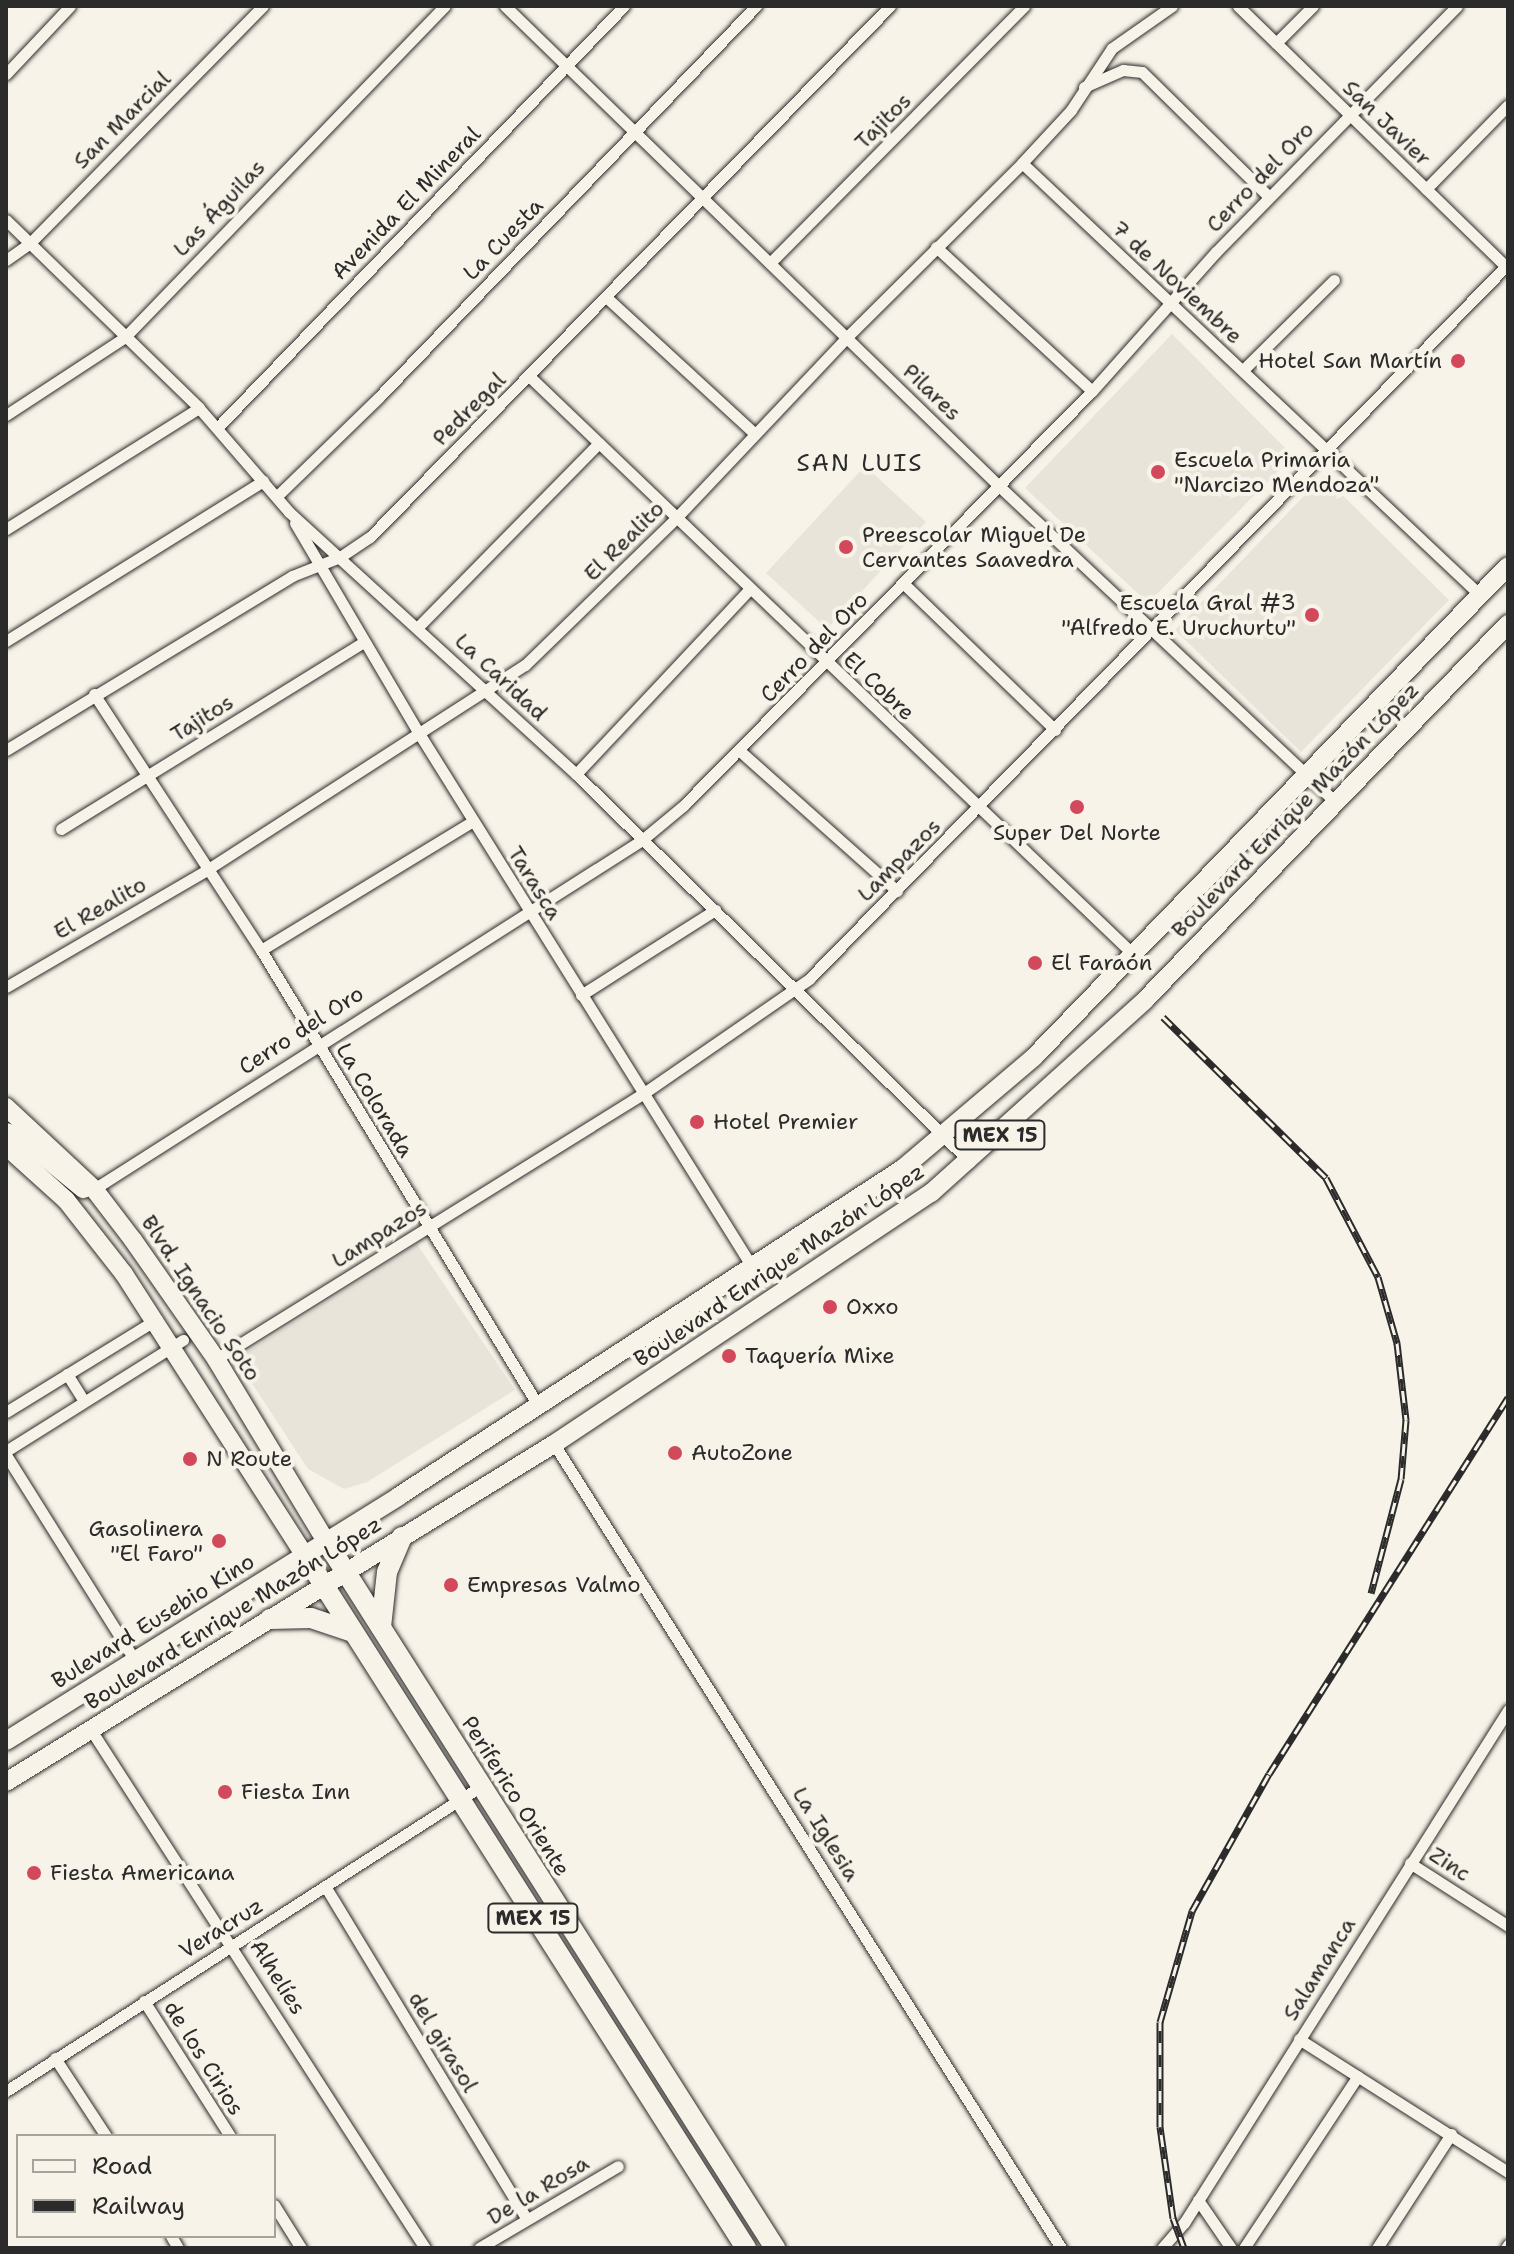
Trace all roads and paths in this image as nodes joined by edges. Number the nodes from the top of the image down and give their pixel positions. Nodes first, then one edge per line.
1 (70, 6) edge
2 (263, 6) edge
3 (445, 6) edge
4 (505, 6) edge
5 (624, 6) edge
6 (756, 6) edge
7 (890, 6) edge
8 (1024, 6) edge
9 (1172, 6) edge
10 (1238, 6) edge
11 (1313, 6) edge
12 (1457, 6) edge
13 (1276, 43) junction
14 (566, 66) junction
15 (6, 74) edge
16 (1084, 88) junction
17 (1508, 105) edge
18 (1349, 114) junction
19 (634, 131) junction
20 (1022, 163) junction
21 (1426, 189) junction
22 (700, 196) junction
23 (1269, 197) junction
24 (6, 220) edge
25 (30, 243) junction
26 (936, 247) junction
27 (6, 260) edge
28 (770, 263) junction
29 (1507, 266) edge
30 (1334, 280) dead end
31 (606, 297) junction
32 (1169, 303) junction
33 (125, 337) junction
34 (847, 337) junction
35 (1243, 370) junction
36 (530, 377) junction
37 (1092, 391) junction
38 (199, 408) junction
39 (6, 415) edge
40 (217, 428) junction
41 (754, 433) junction
42 (599, 443) junction
43 (1327, 449) junction
44 (263, 481) junction
45 (999, 486) junction
46 (277, 496) junction
47 (289, 512) junction
48 (677, 517) junction
49 (6, 529) edge
50 (340, 557) junction
51 (320, 565) junction
52 (1508, 566) edge
53 (904, 584) junction
54 (750, 589) junction
55 (1480, 595) junction
56 (1508, 624) edge
57 (418, 627) junction
58 (1150, 629) junction
59 (6, 641) edge
60 (364, 642) junction
61 (826, 664) junction
62 (487, 693) junction
63 (94, 694) junction
64 (1055, 730) junction
65 (420, 735) junction
66 (6, 750) edge
67 (741, 752) junction
68 (576, 774) junction
69 (1306, 774) junction
70 (147, 776) junction
71 (1334, 801) junction
72 (978, 810) junction
73 (473, 821) junction
74 (61, 829) dead end
75 (642, 840) junction
76 (205, 871) junction
77 (897, 891) junction
78 (715, 910) junction
79 (529, 913) junction
80 (261, 950) junction
81 (1134, 955) junction
82 (6, 987) edge
83 (796, 989) junction
84 (581, 995) junction
85 (318, 1042) junction
86 (644, 1093) junction
87 (6, 1107) edge
88 (6, 1132) edge
89 (943, 1136) junction
90 (10, 1154) edge
91 (970, 1162) junction
92 (94, 1189) junction
93 (428, 1228) junction
94 (754, 1270) junction
95 (157, 1319) junction
96 (179, 1343) junction
97 (216, 1359) junction
98 (67, 1374) junction
99 (84, 1401) junction
100 (539, 1407) junction
101 (6, 1412) edge
102 (554, 1444) junction
103 (6, 1453) edge
104 (402, 1537) junction
105 (326, 1541) junction
106 (304, 1554) junction
107 (345, 1571) junction
108 (324, 1584) junction
109 (270, 1619) junction
110 (381, 1627) junction
111 (353, 1632) junction
112 (135, 1661) junction
113 (1508, 1710) edge
114 (91, 1730) junction
115 (6, 1741) edge
116 (6, 1782) edge
117 (481, 1786) junction
118 (459, 1800) junction
119 (1410, 1863) junction
120 (325, 1886) junction
121 (1508, 1926) edge
122 (234, 1944) junction
123 (144, 2001) junction
124 (1299, 2039) junction
125 (55, 2058) junction
126 (1358, 2076) junction
127 (6, 2091) edge
128 (105, 2134) edge
129 (229, 2134) edge
130 (1451, 2134) junction
131 (618, 2166) dead end
132 (1508, 2172) edge
133 (1198, 2200) junction
134 (276, 2208) edge
135 (527, 2219) junction
136 (301, 2248) edge
137 (425, 2248) edge
138 (479, 2248) edge
139 (746, 2248) edge
140 (775, 2248) edge
141 (1061, 2248) edge
142 (1162, 2248) edge
143 (1231, 2248) edge
144 (1244, 2248) edge
145 (1377, 2248) edge

1 - 15 street
2 - 25 street, San Marcial
3 - 33 street, Las Águilas
4 - 14 street, Pilares
5 - 14 street, Avenida El Mineral
6 - 19 street, La Cuesta
7 - 22 street, Pedregal
8 - 28 street, Tajitos
9 - 16 street, El Realito
10 - 13 street, San Javier
11 - 13 street
12 - 18 street, Cerro del Oro
13 - 18 street, San Javier
14 - 19 street, Pilares
14 - 40 street, Avenida El Mineral
16 - 20 street, El Realito
16 - 23 street
17 - 21 street
18 - 21 street, San Javier
18 - 23 street, Cerro del Oro
19 - 22 street, Pilares
19 - 46 street, La Cuesta
20 - 26 street, El Realito
20 - 32 street, 7 de Noviembre
21 - 29 street, San Javier
22 - 28 street, Pilares
22 - 31 street, Pedregal
23 - 32 street, Cerro del Oro
24 - 25 street, La Caridad
25 - 27 street, San Marcial
25 - 33 street, La Caridad
26 - 34 street, El Realito
26 - 37 street
28 - 34 street, Pilares
29 - 43 street, Lampazos
30 - 35 street
31 - 36 street, Pedregal
31 - 41 street
32 - 35 street, 7 de Noviembre
32 - 37 street, Cerro del Oro
33 - 38 street, La Caridad
33 - 39 street, Las Águilas
34 - 41 street, El Realito
34 - 45 street, Pilares
35 - 43 street, 7 de Noviembre
36 - 42 street, El Cobre
36 - 50 street, Pedregal
37 - 45 street, Cerro del Oro
38 - 40 street, La Caridad
38 - 49 street
40 - 44 street, La Caridad
41 - 48 street, El Realito
42 - 48 street, El Cobre
42 - 57 street
43 - 55 street, 7 de Noviembre
43 - 58 street, Lampazos
44 - 46 street, La Caridad
44 - 59 street
45 - 53 street, Cerro del Oro
45 - 58 street, Pilares
46 - 47 street, La Caridad
47 - 50 street, La Caridad
47 - 51 street, Tarasca
48 - 54 street, El Cobre
48 - 62 street, El Realito
50 - 51 street, Pedregal
50 - 57 street, La Caridad
51 - 60 street, Tarasca
51 - 63 street, Pedregal
52 - 55 main road, Boulevard Enrique Mazón López / MEX 15
53 - 61 street, Cerro del Oro
53 - 64 street
54 - 61 street, El Cobre
54 - 68 street
55 - 69 main road, Boulevard Enrique Mazón López / MEX 15
56 - 71 main road, Boulevard Enrique Mazón López / MEX 15
57 - 62 street, La Caridad
58 - 64 street, Lampazos
58 - 69 street, Pilares
60 - 65 street, Tarasca
60 - 70 street, Tajitos
61 - 67 street, Cerro del Oro
61 - 72 street, El Cobre
62 - 65 street, El Realito
62 - 68 street, La Caridad
63 - 66 street, Pedregal
63 - 70 street, La Colorada
64 - 72 street, Lampazos
65 - 73 street, Tarasca
65 - 76 street, El Realito
67 - 75 street, Cerro del Oro
67 - 77 street
68 - 75 street, La Caridad
69 - 71 street, Pilares
69 - 81 main road, Boulevard Enrique Mazón López / MEX 15
70 - 74 street, Tajitos
70 - 76 street, La Colorada
71 - 91 main road, Boulevard Enrique Mazón López / MEX 15
72 - 77 street, Lampazos
72 - 81 street, El Cobre
73 - 79 street, Tarasca
73 - 80 street
75 - 78 street, La Caridad
75 - 79 street, Cerro del Oro
76 - 80 street, La Colorada
76 - 82 street, El Realito
77 - 83 street, Lampazos
78 - 83 street, La Caridad
78 - 84 street
79 - 84 street, Tarasca
79 - 85 street, Cerro del Oro
80 - 85 street, La Colorada
81 - 89 main road, Boulevard Enrique Mazón López / MEX 15
83 - 86 street, Lampazos
83 - 89 street, La Caridad
84 - 86 street, Tarasca
85 - 92 street, Cerro del Oro
85 - 93 street, La Colorada
86 - 93 street, Lampazos
86 - 94 street, Tarasca
87 - 92 main road, Blvd. Ignacio Soto
88 - 92 main road
89 - 91 street, La Caridad
89 - 94 main road, Boulevard Enrique Mazón López / MEX 15
90 - 95 main road
91 - 102 main road, Boulevard Enrique Mazón López / MEX 15
92 - 97 main road, Blvd. Ignacio Soto
93 - 97 street, Lampazos
93 - 100 street, La Colorada
94 - 100 main road, Boulevard Enrique Mazón López / MEX 15
95 - 96 main road
95 - 98 street
96 - 97 main road
96 - 99 street
96 - 106 main road
97 - 105 main road, Blvd. Ignacio Soto
98 - 99 street
98 - 101 street
99 - 103 street
100 - 105 main road, Boulevard Enrique Mazón López / MEX 15
102 - 104 main road, Boulevard Enrique Mazón López / MEX 15
102 - 141 street, La Iglesia
103 - 112 street
104 - 107 main road, Boulevard Enrique Mazón López / MEX 15
104 - 110 highway
105 - 106 main road, Bulevard Eusebio Kino / MEX 15
105 - 107 highway, Periferico Oriente
106 - 108 highway
106 - 112 main road, Bulevard Eusebio Kino / MEX 15
107 - 108 main road, Boulevard Enrique Mazón López / MEX 15
107 - 110 highway, Periferico Oriente / MEX 15
108 - 109 main road, Boulevard Enrique Mazón López / MEX 15
108 - 111 highway, MEX 15
109 - 111 highway
109 - 114 main road, Boulevard Enrique Mazón López / MEX 15
110 - 117 highway, Periferico Oriente / MEX 15
111 - 118 highway, MEX 15
112 - 115 main road, Bulevard Eusebio Kino / MEX 15
113 - 119 street, Salamanca
114 - 116 main road, Boulevard Enrique Mazón López / MEX 15
114 - 122 street, Alhelíes
117 - 118 street, Veracruz
117 - 140 highway, Periferico Oriente / MEX 15
118 - 120 street, Veracruz
118 - 139 highway, MEX 15
119 - 121 street, Zinc
119 - 124 street, Salamanca
120 - 122 street, Veracruz
120 - 135 street, del girasol
122 - 123 street, Veracruz
122 - 137 street, Alhelíes
123 - 125 street, Veracruz
123 - 129 street, de los Cirios
124 - 126 street
124 - 133 street, Salamanca
125 - 127 street, Veracruz
125 - 128 street
126 - 130 street
126 - 144 street
130 - 132 street
130 - 145 street
131 - 135 street, De la Rosa
133 - 142 street, Salamanca
133 - 143 street
134 - 136 street
135 - 138 street, De la Rosa

